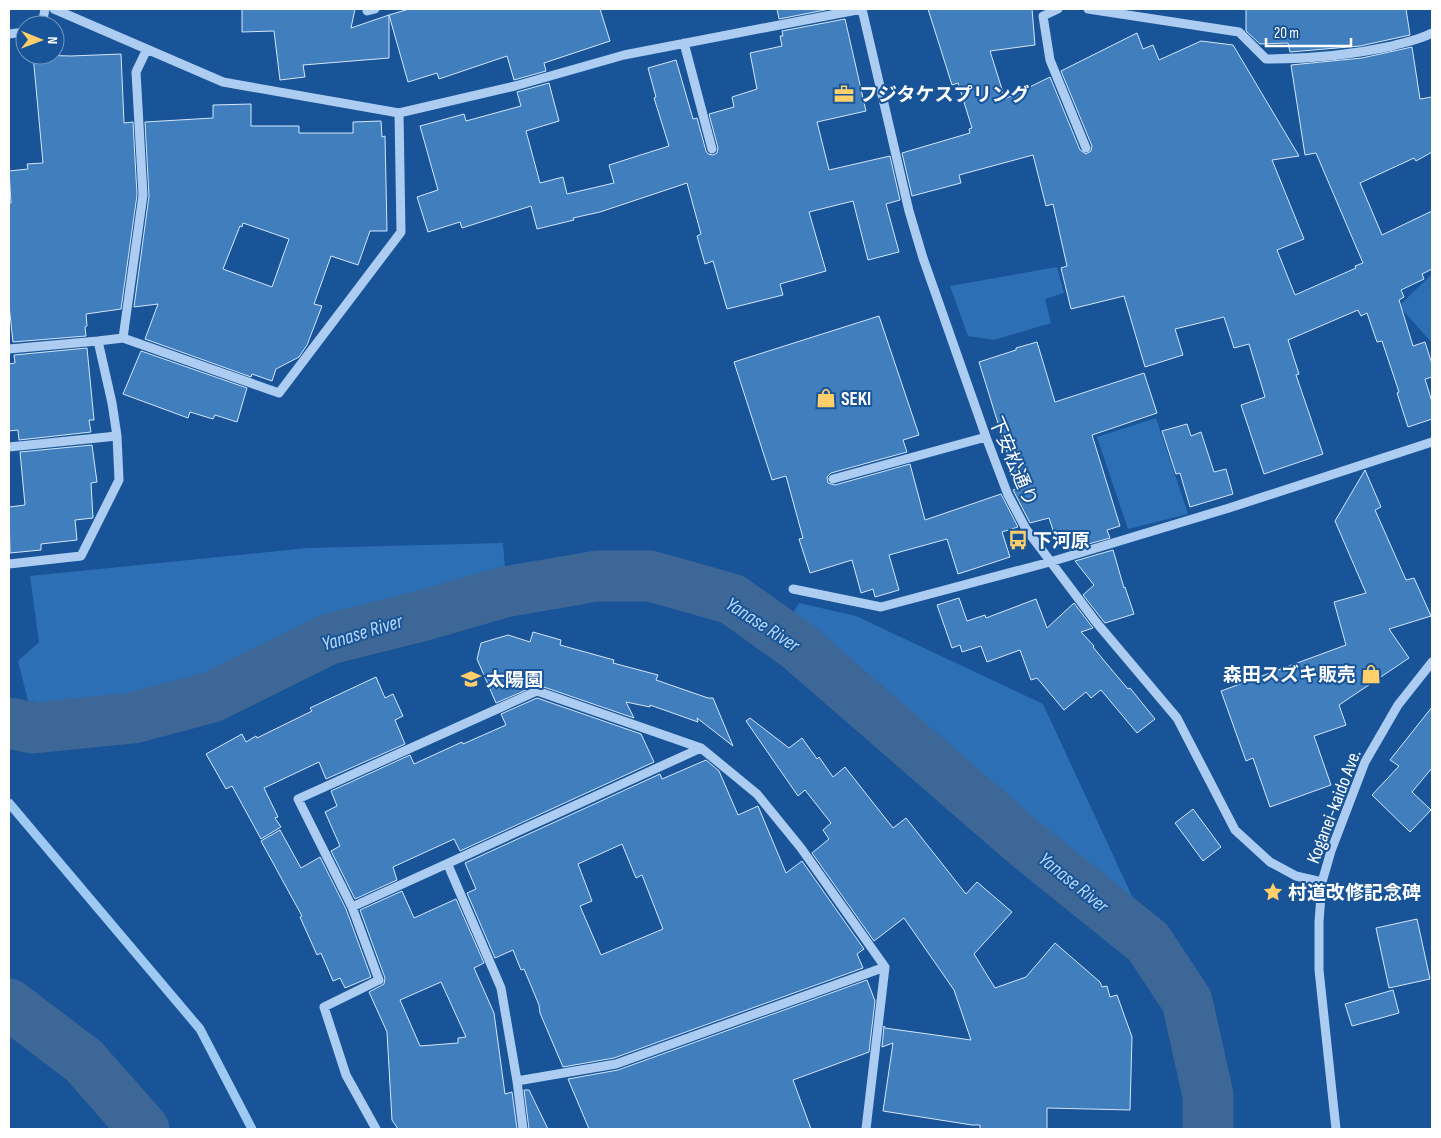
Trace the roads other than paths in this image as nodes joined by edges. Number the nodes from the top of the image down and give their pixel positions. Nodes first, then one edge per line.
1 (54, 9) edge
2 (862, 9) edge
3 (1058, 9) edge
4 (1088, 9) edge
5 (1432, 33) edge
6 (684, 43) junction
7 (147, 49) junction
8 (399, 113) junction
9 (1086, 148) dead end
10 (712, 149) dead end
11 (123, 338) junction
12 (98, 341) junction
13 (9, 349) edge
14 (116, 436) junction
15 (986, 437) junction
16 (1432, 442) edge
17 (9, 447) edge
18 (833, 479) dead end
19 (1050, 562) junction
20 (9, 564) edge
21 (793, 589) dead end
22 (1432, 662) edge
23 (701, 748) junction
24 (448, 865) junction
25 (1322, 882) junction
26 (352, 907) junction
27 (885, 967) junction
28 (517, 1081) junction
29 (376, 1129) edge
30 (523, 1129) edge
31 (866, 1129) edge
32 (1336, 1129) edge

1 - 7 street
2 - 6 street
2 - 15 street, 下安松通り
3 - 9 street
4 - 5 street
6 - 8 street
6 - 10 street
7 - 8 street
7 - 11 street
8 - 11 street
11 - 12 street
12 - 13 street
12 - 14 street
14 - 17 street
14 - 20 street
15 - 18 street
15 - 19 street, 下安松通り
16 - 19 street
19 - 21 street
19 - 25 street, 下安松通り
22 - 25 street, Koganei-kaido Ave.
23 - 24 street
23 - 26 street
23 - 27 street
24 - 26 street
24 - 28 street
25 - 32 street, Koganei-kaido Ave.
26 - 29 street
27 - 28 street
27 - 31 street
28 - 30 street

